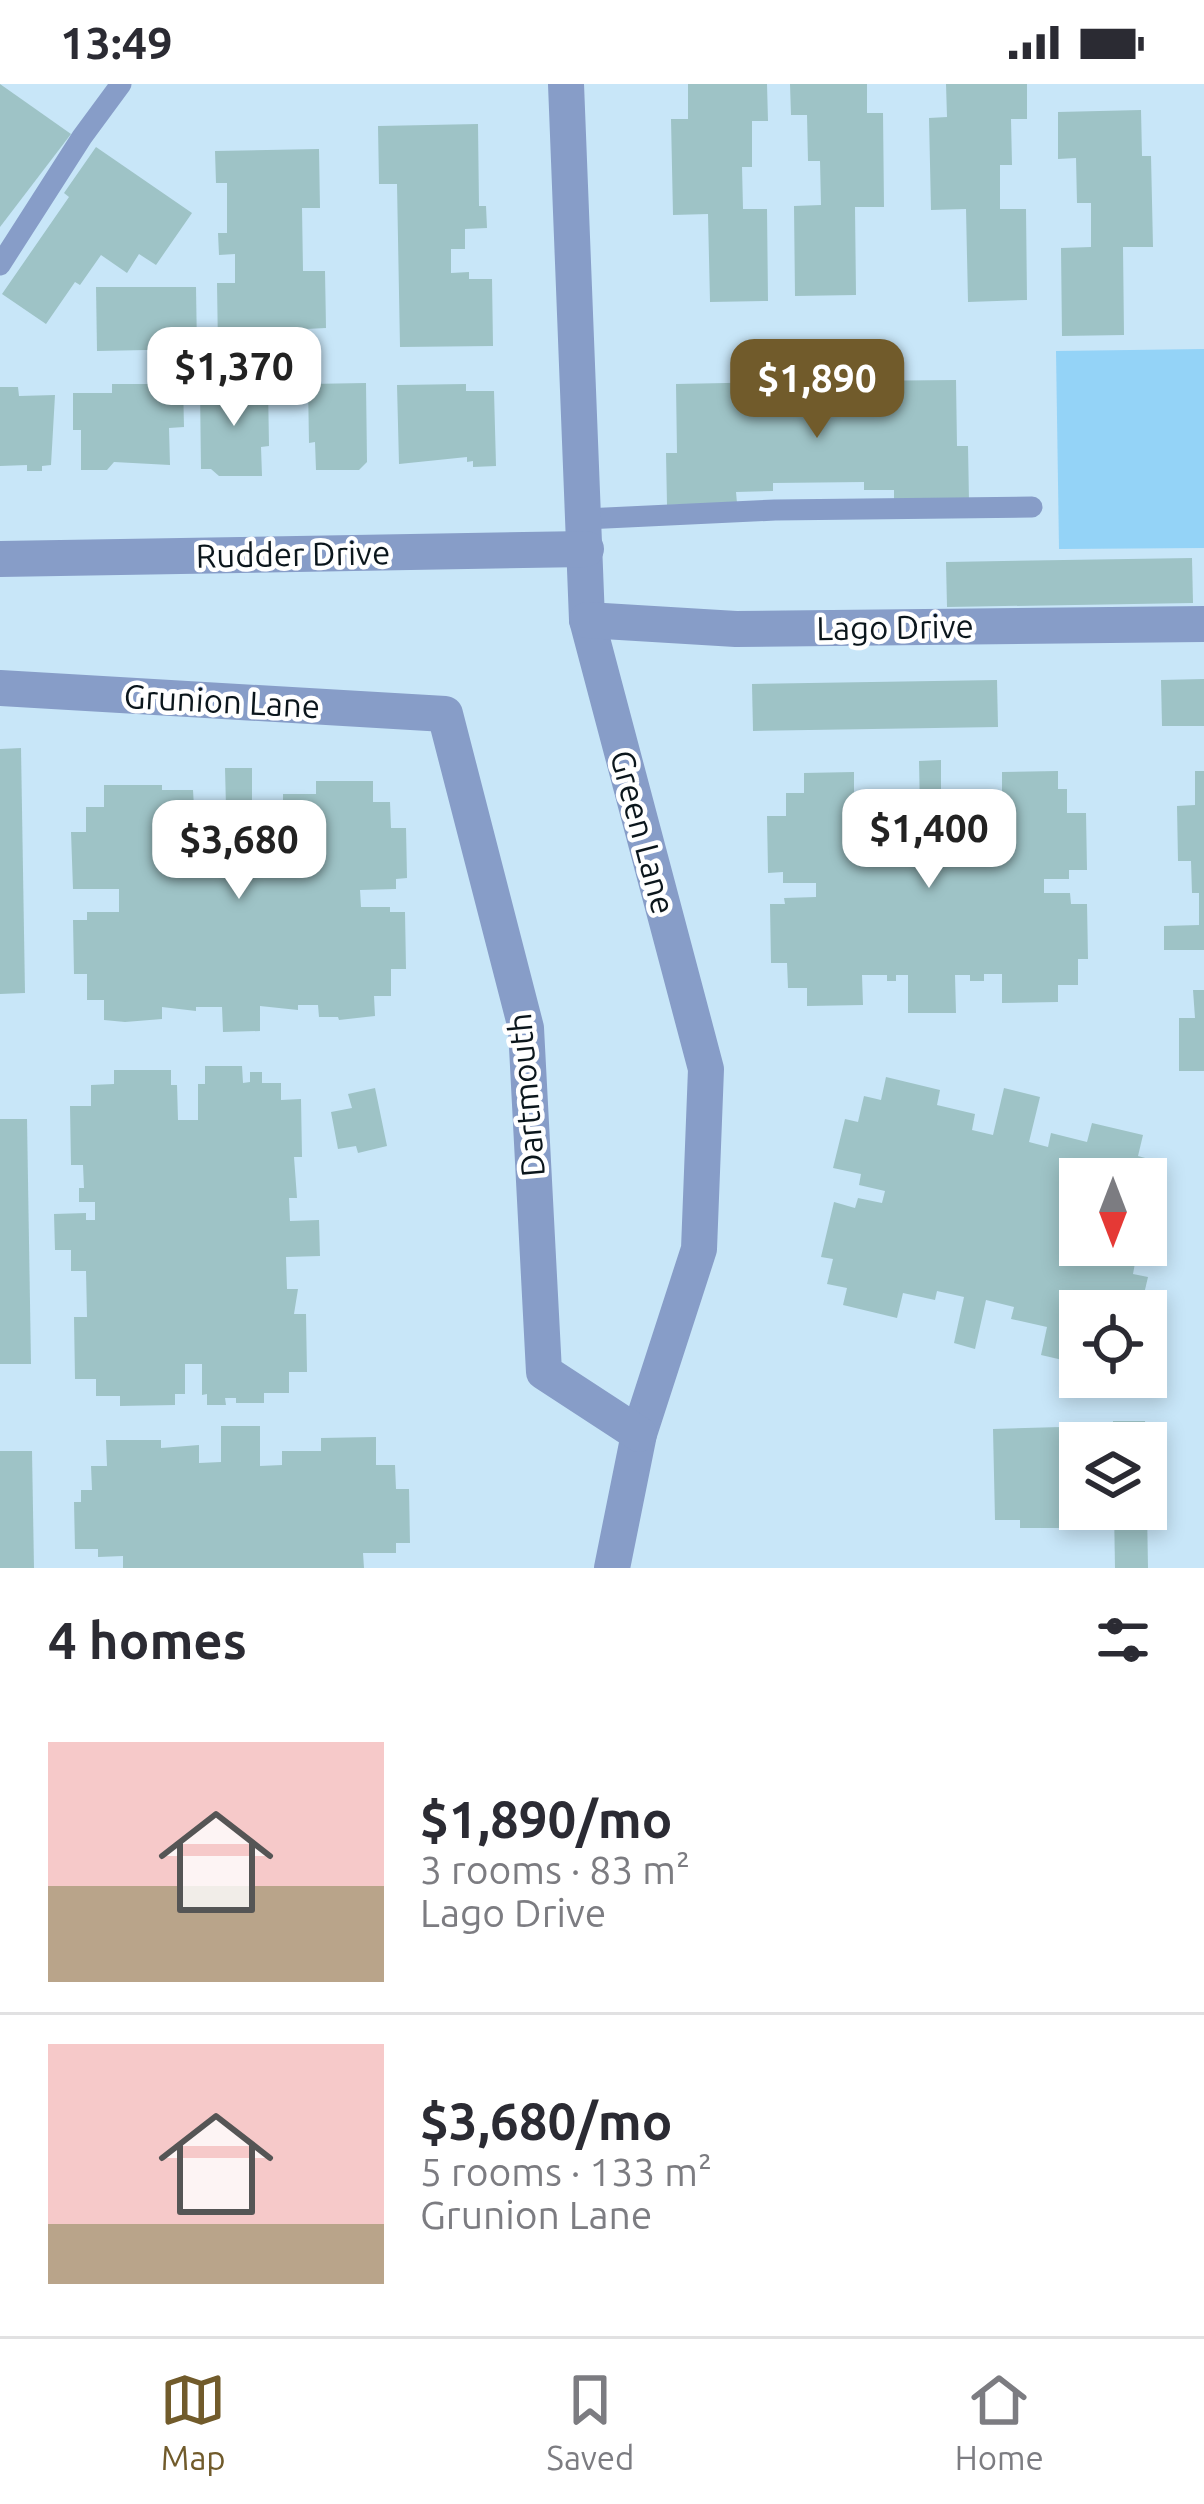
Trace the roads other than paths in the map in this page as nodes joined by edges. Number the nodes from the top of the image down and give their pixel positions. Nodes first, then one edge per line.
1 (121, 84) edge
2 (566, 84) edge
3 (0, 266) edge
4 (1032, 507) dead end
5 (585, 534) junction
6 (0, 559) edge
7 (587, 620) junction
8 (1204, 624) edge
9 (0, 688) edge
10 (445, 713) joint
11 (639, 1434) junction
12 (616, 1566) edge

1 - 3 lane
2 - 5 street, Green Lane
4 - 5 lane
5 - 6 street, Rudder Drive
5 - 7 street, Green Lane
7 - 8 street, Lago Drive
7 - 11 street, Green Lane
9 - 10 street, Grunion Lane
10 - 11 street, Dartmouth
11 - 12 street, Green Lane

